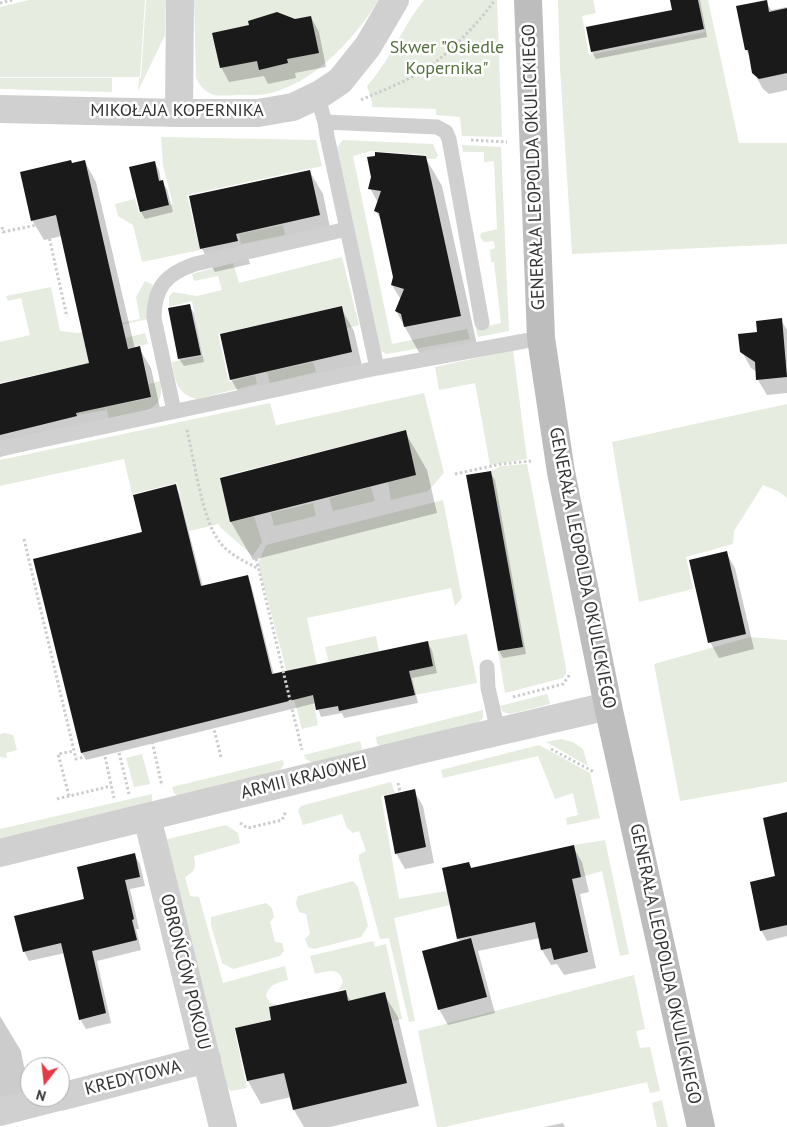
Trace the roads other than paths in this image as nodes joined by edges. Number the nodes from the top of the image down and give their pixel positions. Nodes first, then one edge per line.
1 (180, 0) edge
2 (394, 0) edge
3 (528, 0) edge
4 (317, 95) junction
5 (0, 109) edge
6 (179, 114) junction
7 (325, 122) junction
8 (347, 229) junction
9 (482, 323) dead end
10 (541, 338) junction
11 (376, 368) junction
12 (178, 410) junction
13 (0, 449) edge
14 (487, 667) dead end
15 (608, 706) junction
16 (498, 731) junction
17 (142, 805) junction
18 (0, 853) edge
19 (206, 1059) junction
20 (70, 1094) edge
21 (20, 1107) edge
22 (0, 1112) edge
23 (222, 1127) edge
24 (701, 1127) edge

1 - 6 street
2 - 4 street, MIKOŁAJA KOPERNIKA
3 - 10 street, GENERAŁA LEOPOLDA OKULICKIEGO
4 - 6 street, MIKOŁAJA KOPERNIKA
4 - 7 lane
5 - 6 street, MIKOŁAJA KOPERNIKA
7 - 8 lane
7 - 9 lane
8 - 11 lane
8 - 12 lane
10 - 11 lane
10 - 15 street, GENERAŁA LEOPOLDA OKULICKIEGO
11 - 12 lane
12 - 13 lane
14 - 16 lane
15 - 16 street, ARMII KRAJOWEJ
15 - 24 street, GENERAŁA LEOPOLDA OKULICKIEGO
16 - 17 street, ARMII KRAJOWEJ
17 - 18 street, ARMII KRAJOWEJ
17 - 19 street, OBROŃCÓW POKOJU
19 - 20 street, KREDYTOWA
19 - 23 street, OBROŃCÓW POKOJU
21 - 22 street, KREDYTOWA

